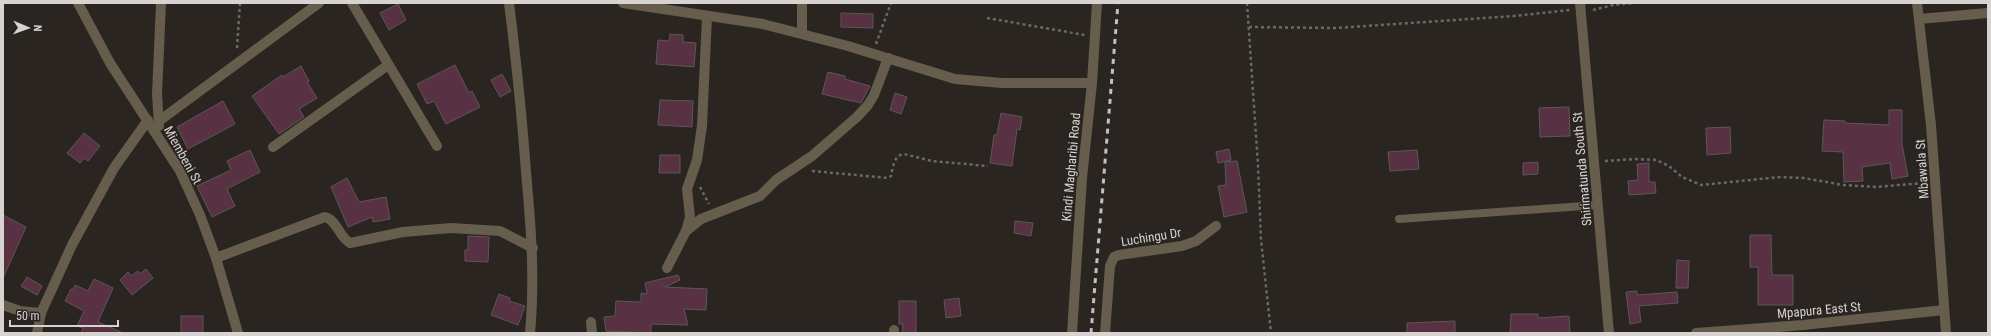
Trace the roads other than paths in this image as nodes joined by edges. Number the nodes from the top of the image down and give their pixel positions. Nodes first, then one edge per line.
1 (78, 3) edge
2 (161, 3) edge
3 (319, 3) edge
4 (352, 3) edge
5 (509, 3) edge
6 (623, 3) edge
7 (802, 3) edge
8 (1097, 3) edge
9 (1918, 3) edge
10 (1580, 8) edge
11 (1988, 13) edge
12 (707, 16) junction
13 (1919, 19) junction
14 (802, 34) junction
15 (888, 58) junction
16 (388, 65) junction
17 (1092, 83) junction
18 (148, 120) junction
19 (159, 121) junction
20 (159, 136) junction
21 (437, 146) dead end
22 (273, 147) dead end
23 (1598, 205) junction
24 (1400, 219) dead end
25 (1216, 226) dead end
26 (686, 232) junction
27 (533, 248) junction
28 (216, 258) junction
29 (667, 268) dead end
30 (3, 305) edge
31 (1944, 310) junction
32 (41, 313) junction
33 (591, 322) dead end
34 (37, 333) edge
35 (238, 333) edge
36 (530, 333) edge
37 (592, 333) edge
38 (1072, 333) edge
39 (1105, 333) edge
40 (1609, 333) edge
41 (1696, 333) edge
42 (1946, 333) edge

1 - 18 street, Miembeni St
2 - 19 street
3 - 19 street
4 - 16 street
5 - 27 street
6 - 12 street
7 - 14 street
8 - 17 street, Kindi Magharibi Road
9 - 13 street, Mbawala St
10 - 23 street, Shirimatunda South St
11 - 13 street
12 - 14 street
12 - 26 street
13 - 31 street, Mbawala St
14 - 15 street
15 - 17 street
15 - 26 street
16 - 21 street
16 - 22 street
17 - 38 street, Kindi Magharibi Road
18 - 20 street, Miembeni St
18 - 32 street
19 - 20 street
20 - 28 street, Miembeni St
23 - 24 lane
23 - 40 street, Shirimatunda South St
25 - 39 street, Luchingu Dr
26 - 29 street
27 - 28 street
27 - 36 street
28 - 35 street, Miembeni St
30 - 32 street
31 - 41 street, Mpapura East St
31 - 42 street, Mbawala St
32 - 34 street
33 - 37 street

